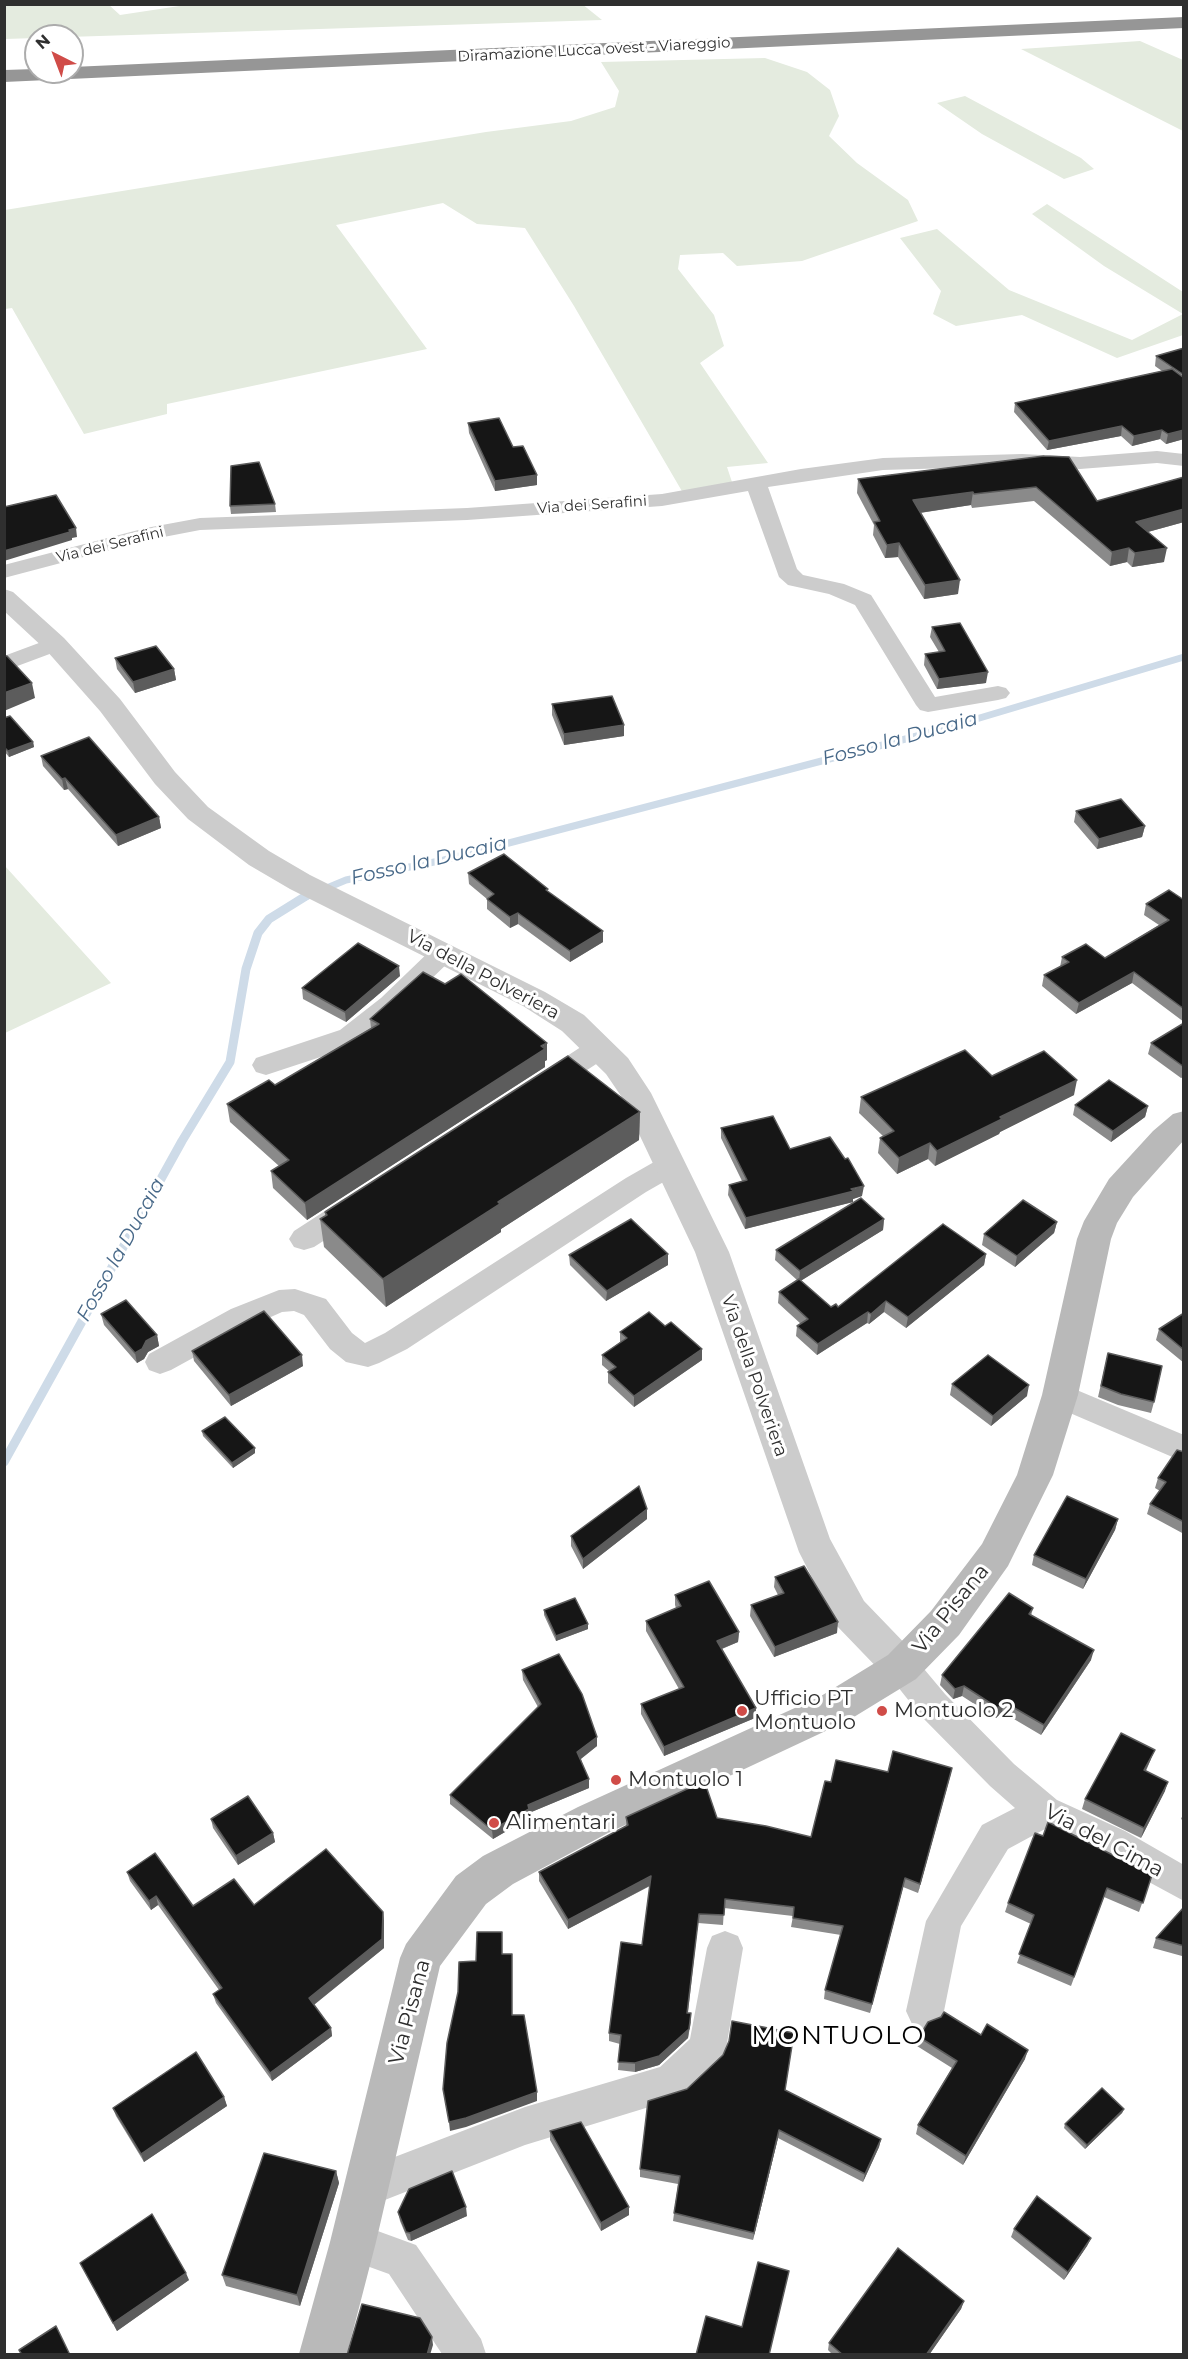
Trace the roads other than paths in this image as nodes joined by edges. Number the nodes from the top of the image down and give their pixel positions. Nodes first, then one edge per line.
1 (1184, 13) edge
2 (1184, 22) edge
3 (84, 62) edge
4 (24, 65) edge
5 (4, 66) edge
6 (4, 76) edge
7 (1184, 460) edge
8 (756, 484) junction
9 (4, 572) edge
10 (4, 597) edge
11 (54, 644) junction
12 (4, 664) edge
13 (998, 693) dead end
14 (443, 953) junction
15 (600, 1048) junction
16 (266, 1065) dead end
17 (521, 1099) edge
18 (1184, 1122) edge
19 (671, 1165) junction
20 (373, 1194) edge
21 (304, 1239) dead end
22 (160, 1362) dead end
23 (1060, 1395) junction
24 (1184, 1449) edge
25 (902, 1667) junction
26 (1044, 1810) junction
27 (1184, 1884) edge
28 (725, 1948) dead end
29 (925, 2011) dead end
30 (367, 2187) junction
31 (353, 2242) junction
32 (323, 2355) edge
33 (466, 2355) edge

1 - 3 highway, Diramazione Lucca ovest - Viareggio
2 - 6 highway, Diramazione Lucca ovest - Viareggio
4 - 5 highway
7 - 8 street, Via dei Serafini
8 - 9 street, Via dei Serafini
8 - 13 street
10 - 11 street, Via della Polveriera
11 - 12 street
11 - 14 street, Via della Polveriera
14 - 15 street, Via della Polveriera
14 - 16 street
15 - 17 street
15 - 19 street, Via della Polveriera
18 - 23 main road, Via Pisana
19 - 22 street
19 - 25 street, Via della Polveriera
20 - 21 street
23 - 24 street
23 - 25 main road, Via Pisana
25 - 26 street, Via del Cima
25 - 30 main road, Via Pisana
26 - 27 street, Via del Cima
26 - 29 street
28 - 30 street
30 - 31 main road, Via Pisana
31 - 32 main road, Via Pisana
31 - 33 street

